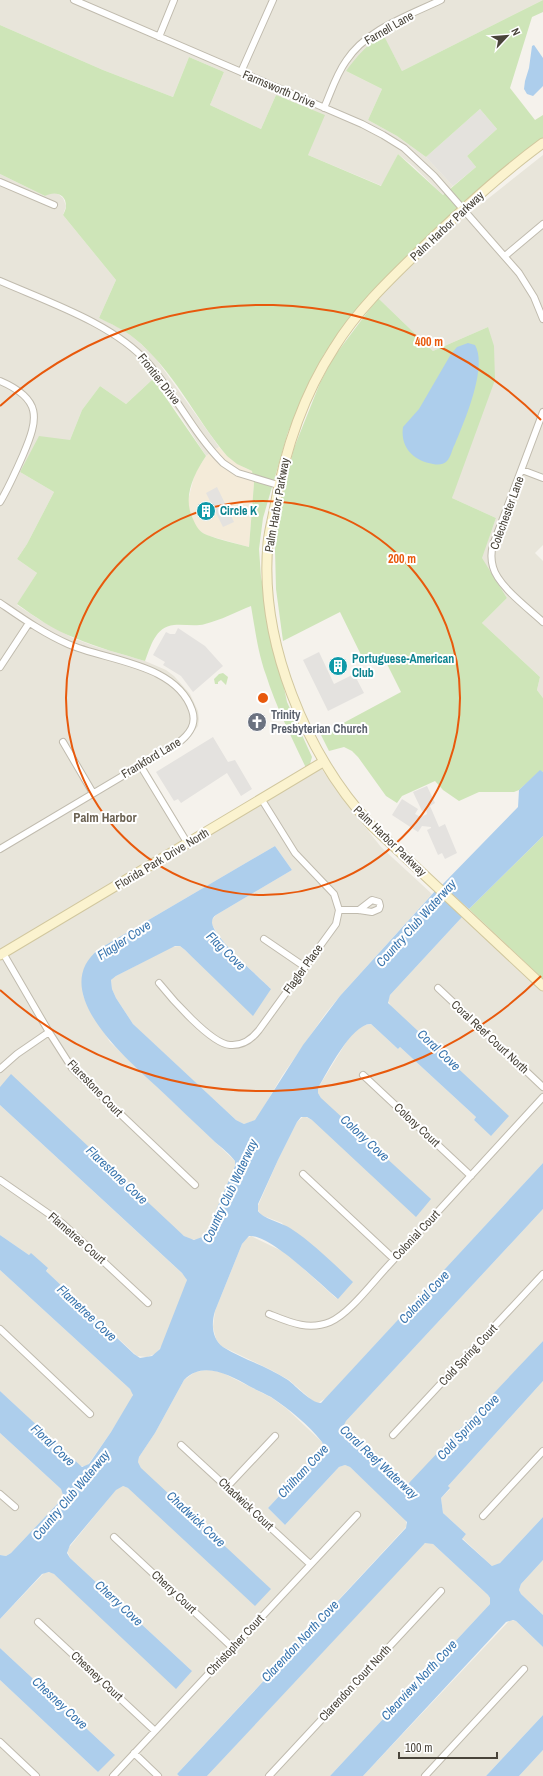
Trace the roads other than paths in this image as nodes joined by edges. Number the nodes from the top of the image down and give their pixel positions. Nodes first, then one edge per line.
1 (76, 0) edge
2 (174, 0) edge
3 (273, 0) edge
4 (441, 0) edge
5 (159, 37) junction
6 (241, 72) junction
7 (324, 108) junction
8 (543, 143) edge
9 (0, 182) edge
10 (54, 205) dead end
11 (464, 209) junction
12 (543, 224) edge
13 (506, 256) junction
14 (0, 282) edge
15 (543, 319) edge
16 (0, 381) edge
17 (543, 412) edge
18 (522, 470) junction
19 (543, 478) edge
20 (278, 484) junction
21 (0, 502) edge
22 (0, 603) edge
23 (29, 622) junction
24 (543, 622) edge
25 (0, 667) edge
26 (63, 742) dead end
27 (324, 762) junction
28 (140, 765) junction
29 (93, 793) junction
30 (262, 800) junction
31 (188, 844) junction
32 (0, 849) edge
33 (339, 910) junction
34 (359, 910) dead end
35 (264, 938) dead end
36 (2, 954) edge
37 (304, 967) junction
38 (159, 983) dead end
39 (543, 986) edge
40 (438, 988) dead end
41 (49, 1032) junction
42 (0, 1069) edge
43 (363, 1075) dead end
44 (543, 1087) edge
45 (543, 1097) edge
46 (303, 1174) dead end
47 (471, 1176) junction
48 (0, 1180) edge
49 (195, 1185) dead end
50 (394, 1259) junction
51 (543, 1274) edge
52 (148, 1303) dead end
53 (269, 1314) dead end
54 (0, 1329) edge
55 (90, 1414) dead end
56 (393, 1435) dead end
57 (275, 1436) dead end
58 (181, 1445) dead end
59 (543, 1451) edge
60 (227, 1487) junction
61 (0, 1494) edge
62 (15, 1507) dead end
63 (357, 1514) dead end
64 (483, 1516) dead end
65 (114, 1537) dead end
66 (310, 1564) junction
67 (441, 1591) dead end
68 (38, 1622) dead end
69 (233, 1648) junction
70 (524, 1669) dead end
71 (155, 1731) junction
72 (0, 1742) edge
73 (134, 1753) junction
74 (36, 1776) edge
75 (113, 1776) edge
76 (158, 1776) edge
77 (269, 1776) edge
78 (424, 1776) edge

1 - 5 street, Farmsworth Drive
2 - 5 street
3 - 6 street
4 - 7 street, Farnell Lane
5 - 6 street, Farmsworth Drive
6 - 7 street, Farmsworth Drive
7 - 11 street, Farmsworth Drive
8 - 11 street, Palm Harbor Parkway
9 - 10 street
11 - 13 street
11 - 20 street, Palm Harbor Parkway
12 - 13 street
13 - 15 street
14 - 20 street, Frontier Drive
16 - 21 street
17 - 18 street, Colechester Lane
18 - 19 street
18 - 24 street, Colechester Lane
20 - 27 street, Palm Harbor Parkway
22 - 23 street, Frankford Lane
23 - 25 street
23 - 28 street, Frankford Lane
26 - 29 street
27 - 30 street, Florida Park Drive North
27 - 39 street, Palm Harbor Parkway
28 - 29 street, Frankford Lane
28 - 31 street
29 - 32 street, Frankford Lane
30 - 31 street, Florida Park Drive North
30 - 33 street
31 - 36 street, Florida Park Drive North
33 - 34 street
33 - 37 street, Flagler Place
35 - 37 street
36 - 41 street, Flarestone Court
37 - 38 street, Flagler Place
40 - 44 street, Coral Reef Court North
41 - 42 street
41 - 49 street, Flarestone Court
43 - 47 street, Colony Court
45 - 47 street, Colonial Court
46 - 50 street
47 - 50 street, Colonial Court
48 - 52 street, Flametree Court
50 - 53 street, Colonial Court
51 - 56 street, Cold Spring Court
54 - 55 street
57 - 60 street
58 - 60 street, Chadwick Court
59 - 64 street
60 - 66 street, Chadwick Court
61 - 62 street
63 - 66 street, Christopher Court
65 - 69 street, Cherry Court
66 - 69 street, Christopher Court
67 - 77 street, Clarendon Court North
68 - 71 street, Chesney Court
69 - 71 street, Christopher Court
70 - 78 street
71 - 73 street, Christopher Court
72 - 74 street
73 - 75 street, Christopher Court
73 - 76 street

